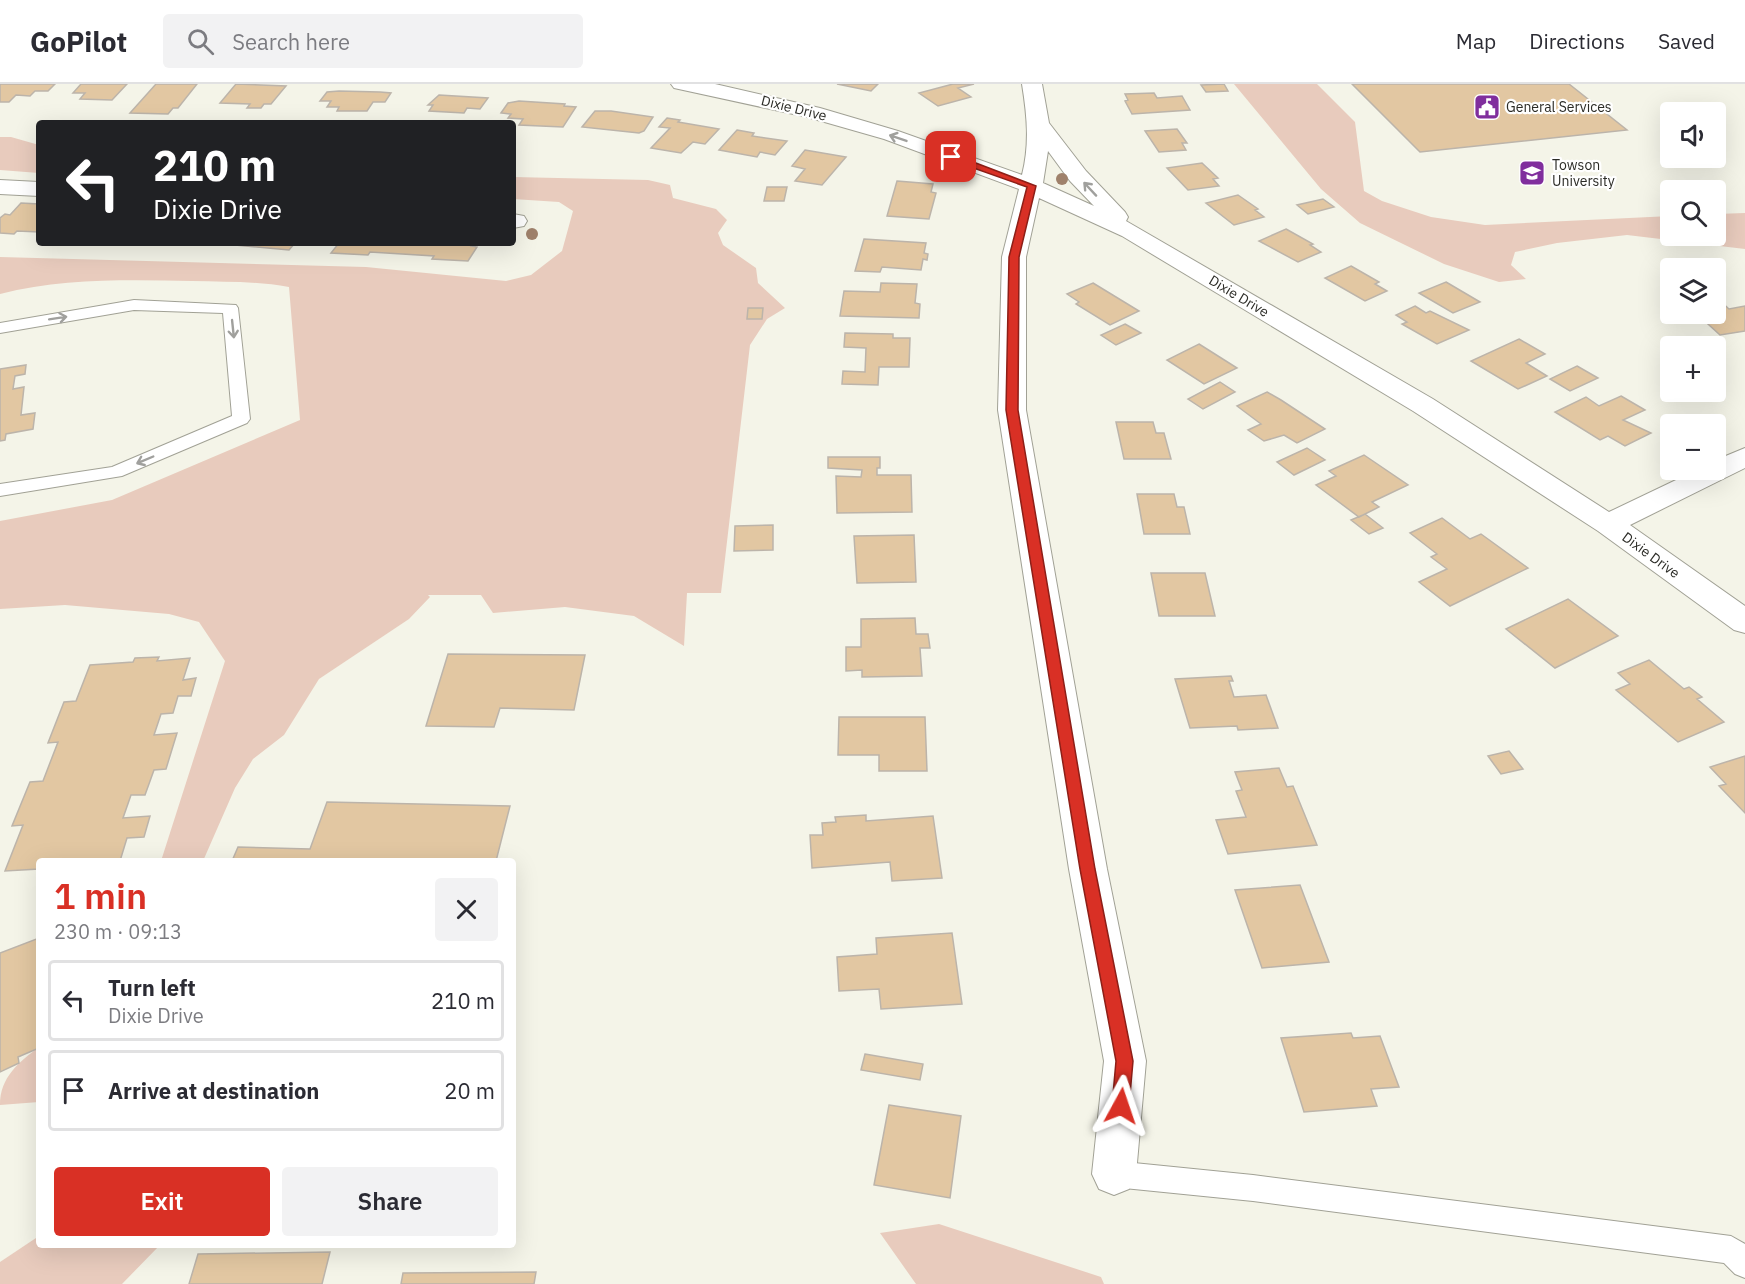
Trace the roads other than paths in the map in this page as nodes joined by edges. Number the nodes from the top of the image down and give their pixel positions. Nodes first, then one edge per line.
1 (681, 84) edge
2 (1032, 84) edge
3 (1039, 124) junction
4 (1032, 186) junction
5 (0, 187) edge
6 (36, 189) edge
7 (1130, 231) junction
8 (0, 328) edge
9 (1745, 457) edge
10 (0, 490) edge
11 (1608, 524) junction
12 (1745, 622) edge
13 (1114, 1174) joint
14 (1745, 1264) edge

4 -> 1 street, Dixie Drive
2 - 3 street
3 - 4 street
7 -> 3 street
4 - 7 street, Dixie Drive
4 - 13 street
5 - 6 street
7 - 11 street, Dixie Drive
8 -> 10 lane
9 - 11 street
11 - 12 street, Dixie Drive
13 - 14 lane

